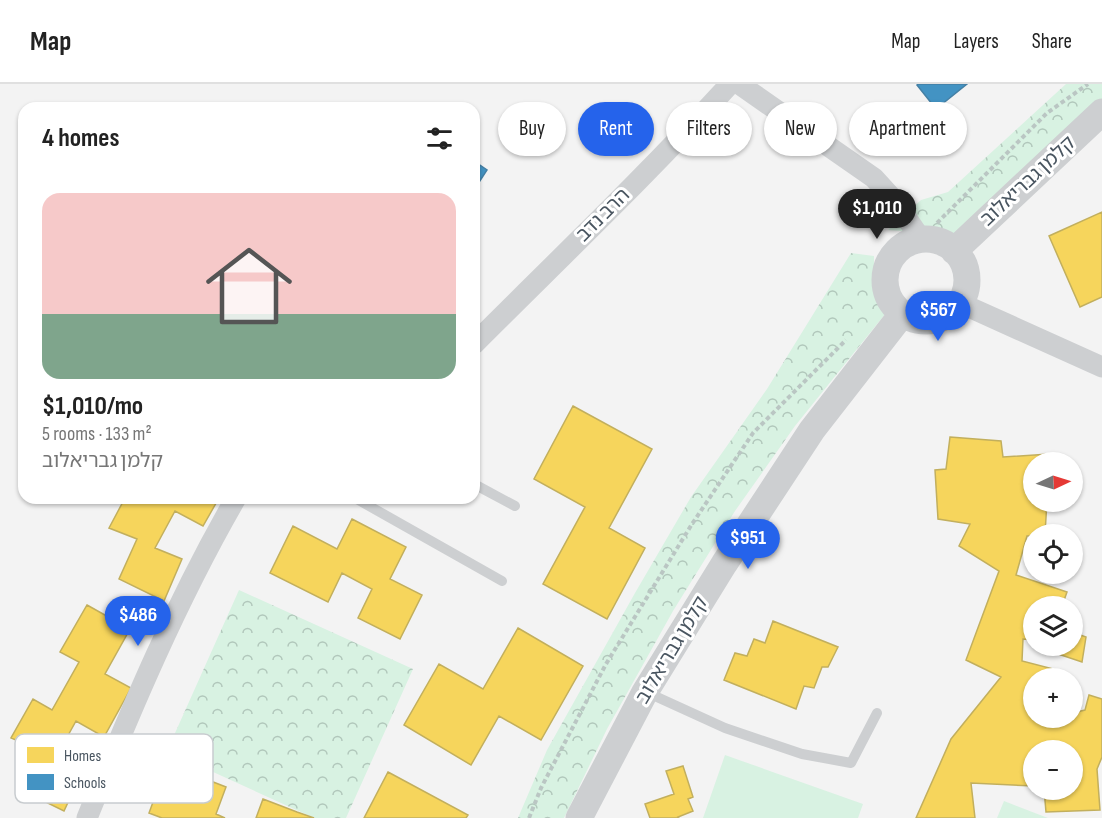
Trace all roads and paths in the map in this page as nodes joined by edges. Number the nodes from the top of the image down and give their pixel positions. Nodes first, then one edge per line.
1 (730, 84) edge
2 (739, 84) edge
3 (1088, 84) edge
4 (1102, 112) edge
5 (921, 239) junction
6 (954, 251) junction
7 (960, 303) junction
8 (903, 314) junction
9 (852, 334) dead end
10 (480, 338) edge
11 (1102, 368) edge
12 (480, 487) edge
13 (233, 504) edge
14 (366, 504) edge
15 (515, 506) dead end
16 (502, 581) dead end
17 (645, 692) junction
18 (877, 713) dead end
19 (121, 734) edge
20 (93, 803) edge
21 (87, 818) edge
22 (529, 818) edge
23 (579, 818) edge

1 - 10 street, הרב נדב
2 - 5 street
3 - 5 path
4 - 6 street, קלמן גבריאלוב
5 - 6 street
5 - 8 street
6 - 7 street
7 - 8 street
7 - 11 street
8 - 17 street, קלמן גבריאלוב
9 - 22 path
12 - 15 lane
13 - 19 street
14 - 16 lane
17 - 18 lane
17 - 23 street, קלמן גבריאלוב
20 - 21 street

